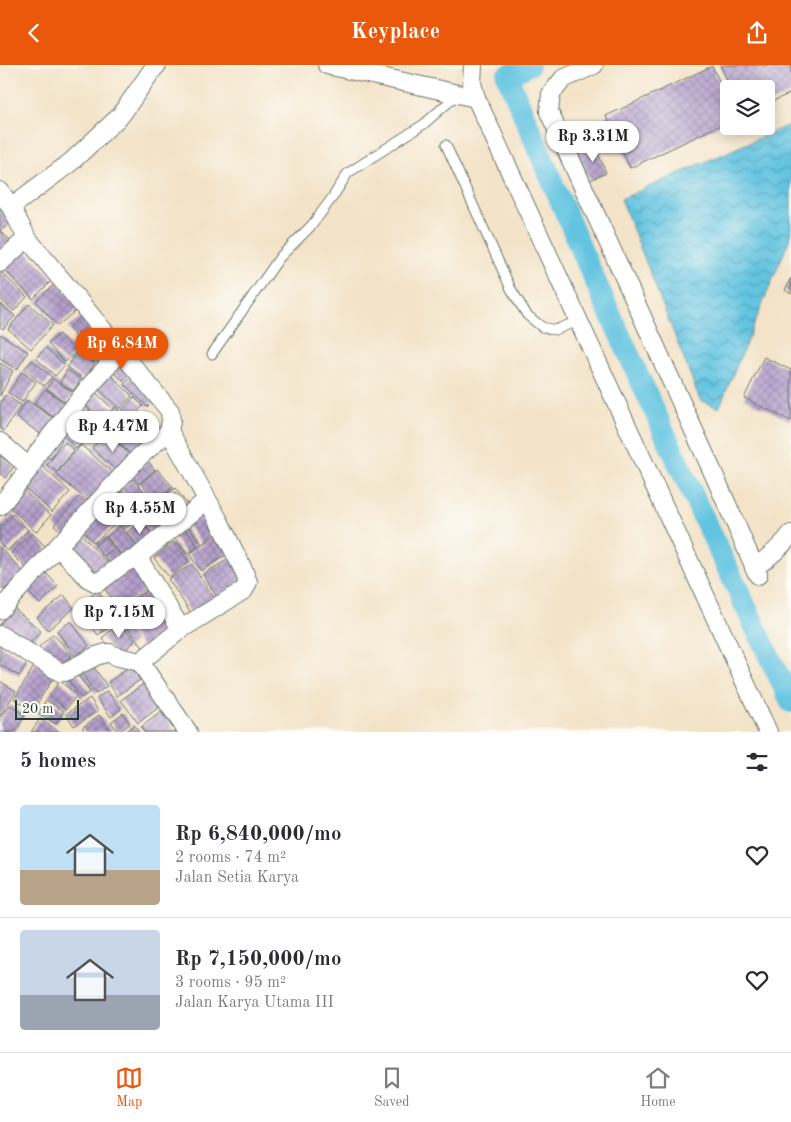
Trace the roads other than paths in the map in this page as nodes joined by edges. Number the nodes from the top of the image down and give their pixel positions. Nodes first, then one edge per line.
1 (158, 65) edge
2 (327, 65) edge
3 (473, 65) edge
4 (594, 65) edge
5 (458, 94) junction
6 (476, 98) junction
7 (446, 145) dead end
8 (0, 191) edge
9 (11, 207) junction
10 (27, 238) junction
11 (0, 263) edge
12 (578, 321) junction
13 (120, 352) junction
14 (212, 353) dead end
15 (169, 431) junction
16 (0, 441) edge
17 (30, 467) junction
18 (207, 500) junction
19 (0, 506) edge
20 (791, 534) edge
21 (58, 547) junction
22 (138, 560) junction
23 (0, 610) edge
24 (181, 629) junction
25 (0, 635) edge
26 (140, 662) junction
27 (188, 732) edge
28 (768, 732) edge

1 - 9 street
2 - 5 street
3 - 6 street
4 - 20 street
5 - 6 street
5 - 14 lane
6 - 12 street
7 - 12 lane
8 - 9 street
9 - 10 street
10 - 11 street
10 - 13 street
12 - 28 street
13 - 15 street
13 - 17 street
15 - 18 street
15 - 21 street
16 - 17 street
17 - 19 street
18 - 22 street
18 - 24 street
21 - 22 street
21 - 23 street
22 - 24 street
24 - 26 street
25 - 26 street
26 - 27 street

